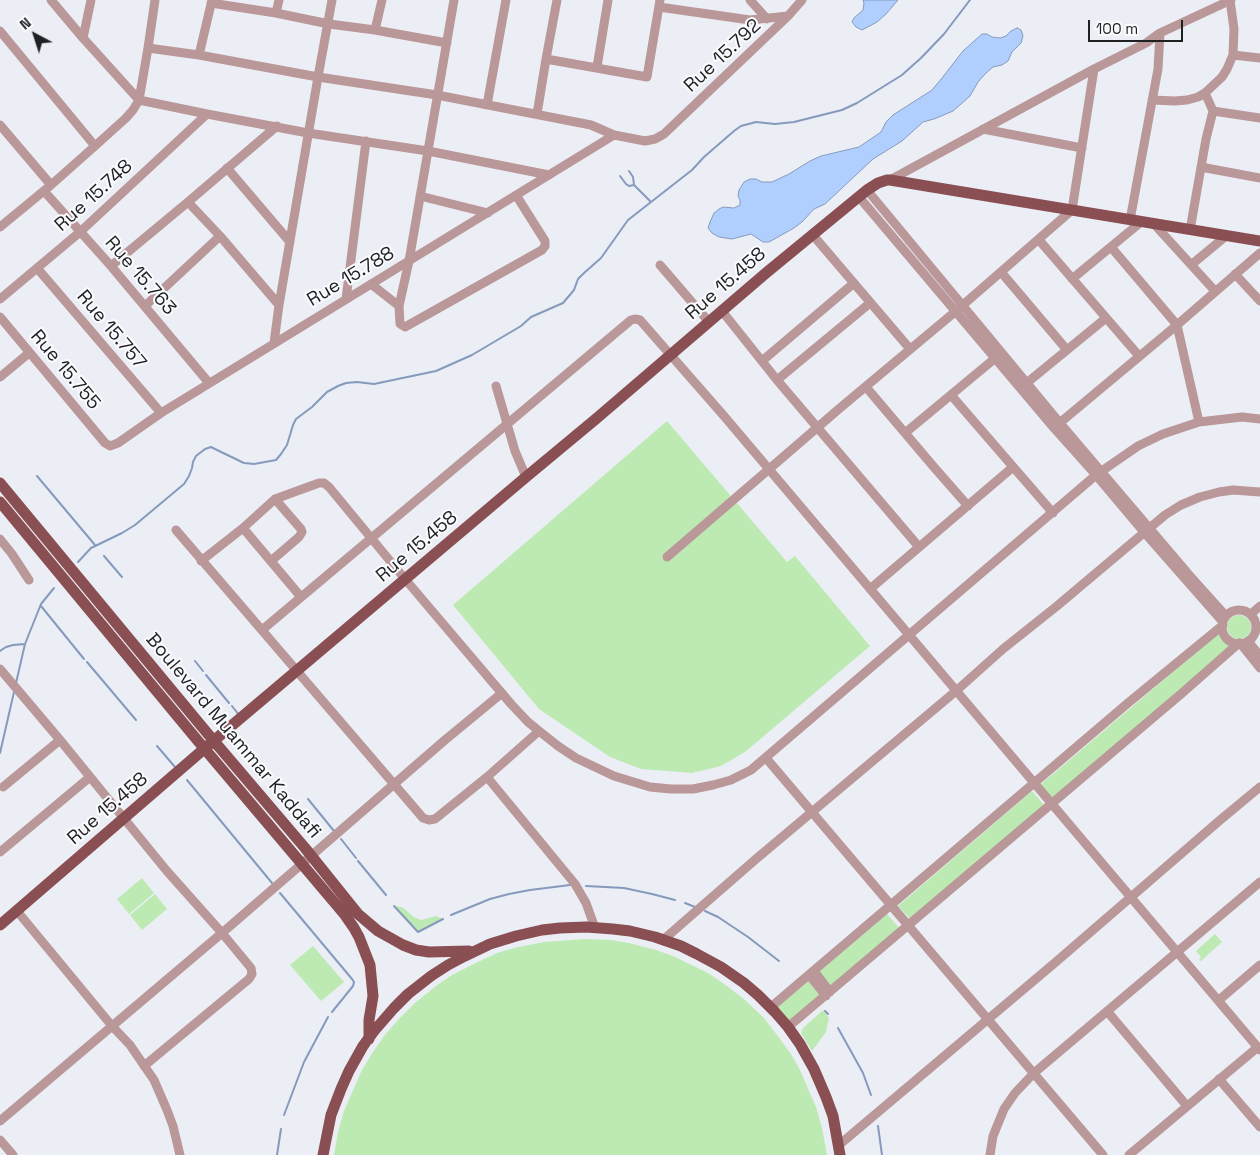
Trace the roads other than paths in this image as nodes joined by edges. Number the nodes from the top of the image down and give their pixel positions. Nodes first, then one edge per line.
1 (51, 0) edge
2 (91, 0) edge
3 (155, 0) edge
4 (279, 0) edge
5 (332, 0) edge
6 (382, 0) edge
7 (454, 0) edge
8 (506, 0) edge
9 (557, 0) edge
10 (608, 0) edge
11 (750, 0) edge
12 (802, 0) edge
13 (1231, 0) edge
14 (211, 2) edge
15 (659, 3) edge
16 (276, 13) junction
17 (788, 16) junction
18 (767, 19) junction
19 (328, 24) junction
20 (375, 30) junction
21 (0, 31) edge
22 (1160, 33) junction
23 (83, 38) junction
24 (446, 43) junction
25 (148, 48) junction
26 (199, 55) junction
27 (1233, 55) junction
28 (1260, 58) edge
29 (546, 59) junction
30 (597, 67) junction
31 (1094, 69) junction
32 (318, 77) junction
33 (1205, 93) junction
34 (437, 95) junction
35 (138, 100) junction
36 (1152, 100) junction
37 (486, 105) junction
38 (1213, 111) junction
39 (207, 114) junction
40 (537, 114) junction
41 (1260, 118) edge
42 (0, 125) edge
43 (276, 126) junction
44 (983, 129) junction
45 (308, 133) junction
46 (614, 135) junction
47 (366, 141) junction
48 (95, 146) junction
49 (1082, 148) junction
50 (428, 151) junction
51 (1201, 167) junction
52 (227, 168) junction
53 (549, 175) junction
54 (1260, 178) edge
55 (890, 180) junction
56 (48, 188) junction
57 (863, 194) junction
58 (516, 195) junction
59 (420, 196) junction
60 (188, 202) junction
61 (1072, 210) junction
62 (488, 213) junction
63 (1136, 221) junction
64 (2, 222) edge
65 (1154, 224) junction
66 (1190, 230) junction
67 (80, 232) junction
68 (812, 234) junction
69 (220, 236) junction
70 (1226, 236) junction
71 (1039, 240) junction
72 (290, 242) junction
73 (1260, 242) edge
74 (1111, 247) junction
75 (1260, 253) edge
76 (409, 261) junction
77 (660, 265) dead end
78 (1192, 265) junction
79 (111, 266) junction
80 (37, 268) junction
81 (1000, 272) junction
82 (1235, 274) junction
83 (1072, 279) junction
84 (854, 283) junction
85 (371, 284) junction
86 (1215, 291) junction
87 (0, 299) edge
88 (346, 300) junction
89 (1260, 301) edge
90 (870, 303) junction
91 (279, 305) junction
92 (145, 306) junction
93 (399, 306) junction
94 (959, 308) junction
95 (722, 311) junction
96 (0, 317) edge
97 (1106, 318) junction
98 (709, 322) junction
99 (1177, 325) junction
100 (274, 343) junction
101 (910, 349) junction
102 (1067, 350) junction
103 (29, 353) junction
104 (670, 355) junction
105 (998, 355) junction
106 (1139, 356) junction
107 (762, 361) junction
108 (0, 377) edge
109 (778, 380) junction
110 (209, 383) junction
111 (496, 386) dead end
112 (866, 386) junction
113 (1024, 386) junction
114 (950, 395) junction
115 (161, 413) junction
116 (1260, 419) edge
117 (1199, 422) junction
118 (506, 424) junction
119 (1057, 425) junction
120 (818, 428) junction
121 (905, 433) junction
122 (105, 443) joint
123 (1013, 467) junction
124 (768, 470) junction
125 (1099, 473) junction
126 (526, 476) junction
127 (0, 483) edge
128 (1260, 492) edge
129 (276, 500) junction
130 (0, 502) edge
131 (968, 506) junction
132 (1053, 513) junction
133 (243, 528) junction
134 (176, 530) dead end
135 (1146, 530) junction
136 (0, 538) edge
137 (372, 538) junction
138 (920, 547) junction
139 (667, 557) dead end
140 (201, 561) junction
141 (271, 561) junction
142 (29, 580) dead end
143 (406, 580) junction
144 (870, 589) junction
145 (301, 597) junction
146 (1260, 606) edge
147 (1255, 616) edge
148 (1224, 621) junction
149 (262, 630) junction
150 (908, 635) junction
151 (1242, 642) junction
152 (1260, 656) edge
153 (0, 668) edge
154 (1260, 668) edge
155 (297, 672) junction
156 (956, 691) junction
157 (502, 693) junction
158 (539, 731) junction
159 (60, 740) junction
160 (214, 741) junction
161 (204, 749) junction
162 (766, 758) junction
163 (90, 777) junction
164 (487, 777) junction
165 (1034, 783) junction
166 (394, 784) junction
167 (3, 787) dead end
168 (1260, 787) edge
169 (1052, 803) junction
170 (812, 812) junction
171 (124, 818) junction
172 (0, 852) edge
173 (311, 856) junction
174 (302, 864) junction
175 (1260, 882) edge
176 (1131, 897) junction
177 (891, 905) junction
178 (17, 911) junction
179 (0, 925) edge
180 (908, 925) junction
181 (595, 928) junction
182 (222, 933) junction
183 (663, 940) junction
184 (474, 951) junction
185 (1178, 952) junction
186 (1260, 965) edge
187 (811, 973) junction
188 (828, 994) junction
189 (1218, 1000) junction
190 (771, 1008) junction
191 (1107, 1012) junction
192 (988, 1019) junction
193 (112, 1026) junction
194 (788, 1028) junction
195 (369, 1039) junction
196 (1259, 1049) edge
197 (144, 1066) junction
198 (1034, 1073) junction
199 (1218, 1079) junction
200 (1187, 1106) junction
201 (0, 1121) edge
202 (1260, 1127) edge
203 (0, 1140) edge
204 (840, 1150) edge
205 (13, 1155) edge
206 (180, 1155) edge
207 (323, 1155) edge
208 (990, 1155) edge
209 (1103, 1155) edge
210 (1129, 1155) edge

1 - 23 street
2 - 23 street
3 - 25 street
4 - 16 street
5 - 19 street
6 - 20 street
7 - 24 street
8 - 37 street
9 - 29 street
10 - 30 street
11 - 18 street
12 - 17 street, Rue 15.792
13 - 22 street
13 - 27 street
14 - 16 street
14 - 26 street
15 - 18 street
15 - 30 street
16 - 19 street
17 - 18 street
17 - 46 street, Rue 15.792
19 - 20 street
19 - 32 street
20 - 24 street
21 - 48 street
22 - 31 street
22 - 36 street
23 - 35 street
24 - 34 street
25 - 26 street
25 - 35 street
26 - 32 street
27 - 28 street
27 - 33 street
29 - 30 street
29 - 40 street
31 - 44 street
31 - 49 street
32 - 34 street
32 - 45 street
33 - 36 street
33 - 38 street
34 - 37 street
34 - 50 street
35 - 39 street
35 - 48 street
36 - 63 street
37 - 40 street
38 - 41 street
38 - 51 street
39 - 43 street
39 - 67 street, Rue 15.748
40 - 46 street
42 - 56 street, Rue 15.763
43 - 45 street
43 - 52 street
44 - 49 street
44 - 55 street
45 - 47 street
45 - 72 street
46 - 53 street, Rue 15.788
47 - 50 street
47 - 88 street
48 - 56 street
49 - 61 street
50 - 53 street
50 - 59 street
51 - 54 street
51 - 66 street
52 - 60 street
52 - 72 street
53 - 58 street, Rue 15.788
55 - 57 main road, Rue 15.458
55 - 61 main road
56 - 64 street
56 - 67 street, Rue 15.763
57 - 68 main road, Rue 15.458
57 - 94 street
58 - 62 street, Rue 15.788
58 - 93 street
59 - 62 street
59 - 76 street
60 - 69 street
60 - 79 street
61 - 63 main road
61 - 71 street
62 - 76 street, Rue 15.788
63 - 65 main road
63 - 74 street
65 - 66 main road
65 - 78 street
66 - 70 main road
67 - 79 street, Rue 15.763
67 - 80 street, Rue 15.748
68 - 84 street
68 - 95 main road, Rue 15.458
69 - 91 street
69 - 92 street
70 - 73 main road
70 - 78 street
71 - 81 street
71 - 83 street
72 - 91 street
74 - 83 street
74 - 99 street
75 - 82 street
76 - 85 street, Rue 15.788
76 - 93 street
77 - 98 street
78 - 86 street
79 - 92 street, Rue 15.763
80 - 87 street, Rue 15.748
80 - 115 street, Rue 15.757
81 - 94 street
81 - 102 street
82 - 86 street
82 - 89 street
83 - 97 street
84 - 90 street
84 - 107 street
85 - 88 street, Rue 15.788
85 - 93 street
86 - 99 street
88 - 100 street, Rue 15.788
90 - 101 street
90 - 109 street
91 - 100 street
92 - 110 street, Rue 15.763
94 - 101 street
94 - 105 street
95 - 98 main road, Rue 15.458
95 - 107 street
96 - 103 street, Rue 15.755
97 - 102 street
97 - 106 street
98 - 104 main road, Rue 15.458
99 - 106 street
99 - 117 street
100 - 110 street, Rue 15.788
101 - 112 street
102 - 113 street
103 - 108 street
103 - 122 street, Rue 15.755
104 - 118 street
104 - 124 street
104 - 126 main road, Rue 15.458
105 - 113 street
105 - 114 street
106 - 119 street
107 - 109 street
109 - 120 street
110 - 115 street, Rue 15.788
111 - 118 street
112 - 120 street
112 - 121 street
113 - 119 street
114 - 121 street
114 - 123 street
115 - 122 street, Rue 15.788
116 - 117 street
117 - 125 street
118 - 126 street
118 - 137 street
119 - 125 street
120 - 124 street
120 - 138 street
121 - 131 street
123 - 131 street
123 - 132 street
124 - 139 street
124 - 144 street
125 - 132 street
125 - 135 street
126 - 143 main road, Rue 15.458
127 - 160 main road, Boulevard Muammar Kaddafi
128 - 135 street
129 - 133 street
129 - 137 street
129 - 141 street
130 - 161 main road, Boulevard Muammar Kaddafi
131 - 138 street
132 - 150 street
133 - 140 street
133 - 141 street
134 - 140 street
135 - 148 street
135 - 156 street
136 - 142 street
137 - 143 street
137 - 145 street
138 - 144 street
140 - 149 street
141 - 145 street
143 - 155 main road, Rue 15.458
143 - 157 street
144 - 150 street
145 - 149 street
146 - 147 street
147 - 148 street
147 - 151 street
148 - 151 street
148 - 165 street
149 - 155 street
150 - 156 street
150 - 162 street
151 - 152 street
151 - 154 street
151 - 169 street
153 - 159 street
155 - 160 main road, Rue 15.458
155 - 166 street
156 - 165 street
156 - 170 street
157 - 158 street
157 - 166 street
158 - 162 street
158 - 164 street
159 - 163 street
159 - 167 street
160 - 161 main road, Rue 15.458
160 - 173 main road, Boulevard Muammar Kaddafi
161 - 171 main road, Rue 15.458
161 - 174 main road, Boulevard Muammar Kaddafi
162 - 170 street
163 - 171 street
163 - 172 street
164 - 166 street
164 - 181 street
165 - 169 street
165 - 177 street
166 - 173 street
168 - 176 street
169 - 176 street
169 - 180 street
170 - 177 street
170 - 183 street
171 - 178 main road, Rue 15.458
171 - 182 street
173 - 174 street
173 - 184 main road, Boulevard Muammar Kaddafi
174 - 182 street
174 - 195 main road, Boulevard Muammar Kaddafi
175 - 185 street
176 - 185 street
176 - 192 street
177 - 180 street
177 - 187 street
178 - 179 main road, Rue 15.458
178 - 193 street
180 - 188 street
180 - 192 street
181 - 183 main road
181 - 184 main road
182 - 193 street
182 - 197 street
183 - 190 main road
184 - 195 main road
185 - 189 street
185 - 191 street
186 - 189 street
187 - 188 street
187 - 190 street
188 - 194 street
189 - 196 street
190 - 194 main road
191 - 198 street
191 - 200 street
192 - 198 street
192 - 204 street
193 - 197 street
193 - 201 street
194 - 204 main road
195 - 207 main road
196 - 199 street
197 - 206 street
198 - 208 street
198 - 209 street
199 - 200 street
199 - 202 street
200 - 210 street
203 - 205 street

